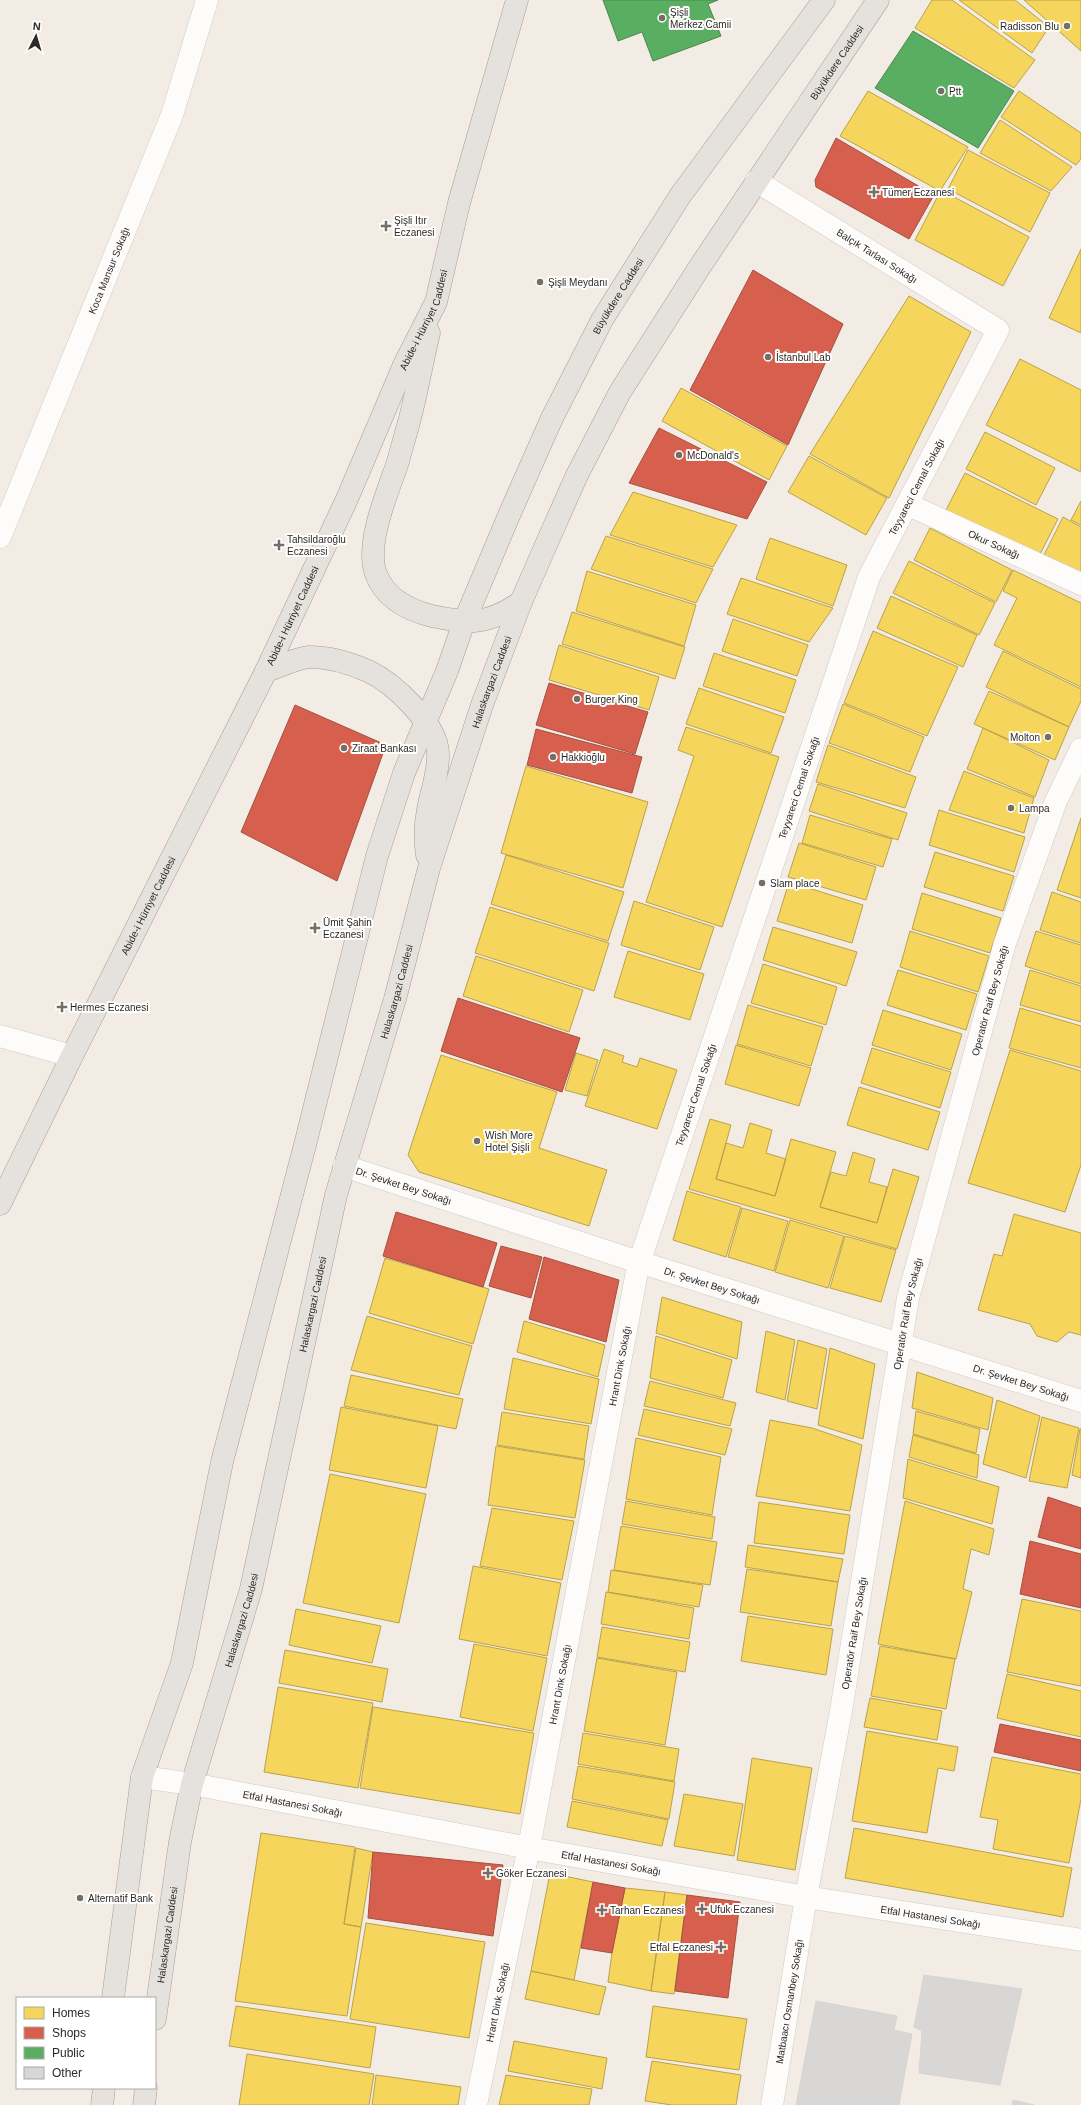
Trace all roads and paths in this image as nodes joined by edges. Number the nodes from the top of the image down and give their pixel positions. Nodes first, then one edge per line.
1 (207, 0) edge
2 (517, 0) edge
3 (824, 0) edge
4 (878, 0) edge
5 (756, 181) junction
6 (436, 302) junction
7 (998, 330) joint
8 (907, 504) junction
9 (0, 537) edge
10 (1081, 584) edge
11 (521, 602) junction
12 (464, 622) junction
13 (266, 671) junction
14 (426, 721) junction
15 (1081, 749) edge
16 (429, 868) junction
17 (0, 1036) edge
18 (72, 1056) junction
19 (344, 1166) junction
20 (0, 1204) edge
21 (639, 1262) junction
22 (901, 1344) junction
23 (1081, 1401) edge
24 (142, 1777) junction
25 (192, 1784) junction
26 (529, 1848) junction
27 (806, 1897) junction
28 (1081, 1941) edge
29 (113, 1997) edge
30 (156, 2012) edge
31 (104, 2089) edge
32 (146, 2089) edge
33 (102, 2105) edge
34 (144, 2105) edge
35 (476, 2105) edge
36 (772, 2105) edge

1 - 9 street, Koca Mansur Sokağı
2 - 6 main road, Abide-i Hürriyet Caddesi
3 - 12 main road, Büyükdere Caddesi
4 - 5 main road, Büyükdere Caddesi
5 - 7 street, Balçık Tarlası Sokağı
5 - 11 main road, Büyükdere Caddesi
6 - 12 main road
6 - 13 main road, Abide-i Hürriyet Caddesi
7 - 8 street, Teyyareci Cemal Sokağı
8 - 10 street, Okur Sokağı
8 - 21 street, Teyyareci Cemal Sokağı
11 - 12 main road
11 - 16 main road, Halaskargazi Caddesi
12 - 14 main road
13 - 14 main road
13 - 18 main road, Abide-i Hürriyet Caddesi
14 - 16 main road
14 - 24 main road
15 - 22 street, Operatör Raif Bey Sokağı
16 - 19 main road, Halaskargazi Caddesi
17 - 18 street
18 - 20 main road, Abide-i Hürriyet Caddesi
19 - 21 street, Dr. Şevket Bey Sokağı
19 - 25 main road, Halaskargazi Caddesi
21 - 22 street, Dr. Şevket Bey Sokağı
21 - 26 street, Hrant Dink Sokağı
22 - 23 street, Dr. Şevket Bey Sokağı
22 - 27 street, Operatör Raif Bey Sokağı
24 - 25 street, Etfal Hastanesi Sokağı
24 - 29 main road
25 - 26 street, Etfal Hastanesi Sokağı
25 - 30 main road, Halaskargazi Caddesi
26 - 27 street, Etfal Hastanesi Sokağı
26 - 35 street, Hrant Dink Sokağı
27 - 28 street, Etfal Hastanesi Sokağı
27 - 36 street, Matbaacı Osmanbey Sokağı
31 - 33 main road
32 - 34 main road

